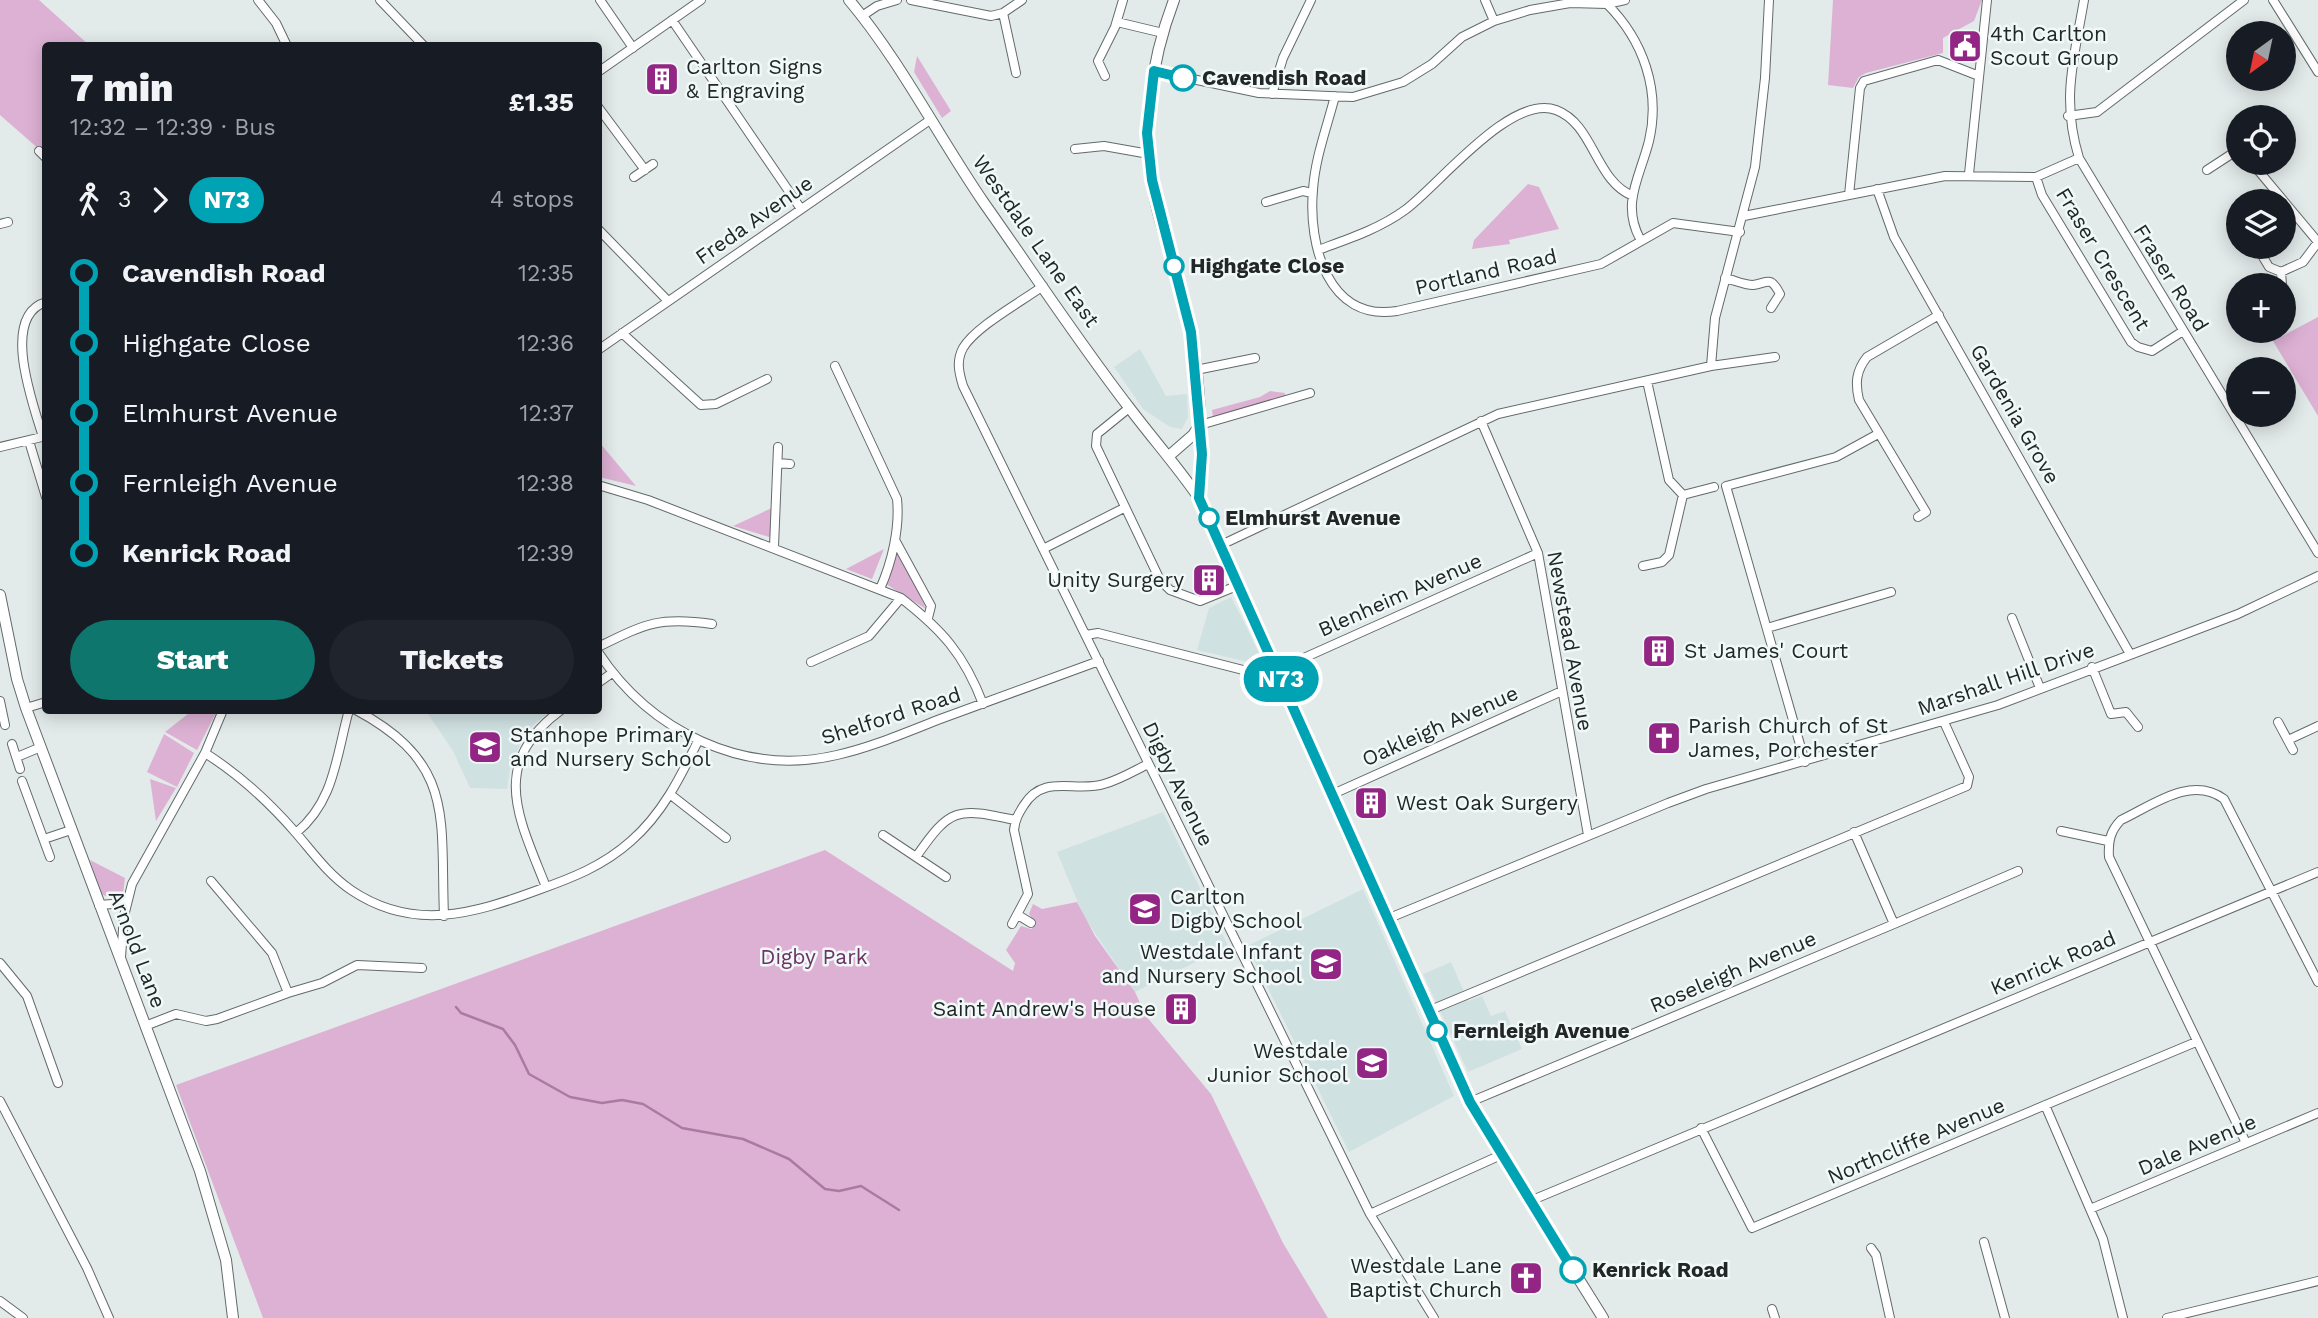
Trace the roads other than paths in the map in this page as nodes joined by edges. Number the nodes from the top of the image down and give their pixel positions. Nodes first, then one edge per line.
1 (380, 0) edge
2 (600, 0) edge
3 (701, 0) edge
4 (849, 0) edge
5 (897, 0) edge
6 (911, 0) edge
7 (1022, 0) edge
8 (1123, 0) edge
9 (1174, 0) edge
10 (1311, 0) edge
11 (1485, 0) edge
12 (1625, 0) edge
13 (1769, 0) edge
14 (1987, 0) edge
15 (2084, 0) edge
16 (2244, 0) edge
17 (2273, 0) edge
18 (260, 1) edge
19 (1607, 4) junction
20 (1003, 13) junction
21 (862, 16) junction
22 (672, 20) junction
23 (1494, 21) junction
24 (1116, 22) junction
25 (1163, 33) junction
26 (285, 42) edge
27 (420, 42) edge
28 (633, 48) junction
29 (602, 69) edge
30 (1154, 71) junction
31 (2318, 72) edge
32 (1016, 73) dead end
33 (1105, 76) dead end
34 (1979, 76) junction
35 (1272, 94) junction
36 (1335, 96) junction
37 (602, 112) edge
38 (2068, 116) junction
39 (930, 120) junction
40 (1075, 149) dead end
41 (1149, 154) junction
42 (2079, 158) junction
43 (2226, 158) edge
44 (653, 164) dead end
45 (645, 170) junction
46 (2207, 170) dead end
47 (1969, 174) junction
48 (2262, 175) edge
49 (634, 177) dead end
50 (2036, 177) junction
51 (1877, 189) junction
52 (1312, 192) junction
53 (1850, 195) junction
54 (1633, 196) junction
55 (1266, 202) dead end
56 (801, 209) junction
57 (1744, 216) junction
58 (1740, 232) junction
59 (602, 233) edge
60 (1640, 239) junction
61 (2318, 242) edge
62 (1318, 250) junction
63 (2264, 259) edge
64 (2281, 272) joint
65 (1725, 278) junction
66 (1043, 286) junction
67 (668, 301) junction
68 (42, 304) edge
69 (1771, 308) dead end
70 (1939, 315) junction
71 (2183, 331) junction
72 (622, 333) junction
73 (602, 347) edge
74 (1775, 356) dead end
75 (1255, 358) dead end
76 (835, 366) dead end
77 (1711, 366) junction
78 (1196, 370) junction
79 (767, 379) dead end
80 (1647, 381) junction
81 (751, 388) junction
82 (1310, 393) dead end
83 (757, 398) dead end
84 (1129, 408) junction
85 (1481, 421) junction
86 (1200, 425) junction
87 (42, 431) edge
88 (1878, 434) junction
89 (42, 438) edge
90 (29, 441) junction
91 (0, 447) edge
92 (778, 447) dead end
93 (1170, 455) junction
94 (778, 463) junction
95 (790, 464) dead end
96 (42, 484) edge
97 (602, 486) edge
98 (1714, 487) dead end
99 (1683, 495) junction
100 (1199, 498) junction
101 (1124, 508) junction
102 (1917, 517) dead end
103 (895, 540) junction
104 (1221, 545) junction
105 (774, 547) junction
106 (1043, 548) junction
107 (1538, 553) junction
108 (2318, 553) edge
109 (1643, 566) dead end
110 (2318, 576) edge
111 (1239, 585) junction
112 (880, 589) junction
113 (1891, 592) dead end
114 (0, 595) edge
115 (901, 598) junction
116 (928, 618) junction
117 (2012, 618) dead end
118 (712, 624) dead end
119 (1767, 628) junction
120 (1086, 635) junction
121 (602, 648) edge
122 (2130, 654) junction
123 (602, 657) edge
124 (1099, 661) junction
125 (811, 662) dead end
126 (2092, 667) junction
127 (1277, 670) junction
128 (612, 673) junction
129 (602, 680) edge
130 (1282, 680) junction
131 (2040, 688) junction
132 (1562, 691) junction
133 (0, 701) edge
134 (42, 703) edge
135 (983, 704) junction
136 (26, 709) junction
137 (221, 714) edge
138 (348, 714) edge
139 (363, 714) edge
140 (556, 714) edge
141 (1944, 722) junction
142 (2278, 722) dead end
143 (5, 725) dead end
144 (2318, 726) edge
145 (2138, 727) dead end
146 (2288, 740) junction
147 (698, 741) junction
148 (12, 744) dead end
149 (41, 747) junction
150 (2293, 750) dead end
151 (205, 753) junction
152 (17, 757) junction
153 (1805, 762) junction
154 (1149, 764) junction
155 (20, 769) dead end
156 (22, 781) dead end
157 (1333, 794) junction
158 (671, 795) junction
159 (1015, 820) junction
160 (71, 830) junction
161 (2060, 831) dead end
162 (1854, 832) junction
163 (296, 833) junction
164 (883, 835) dead end
165 (1588, 835) junction
166 (726, 838) dead end
167 (44, 839) junction
168 (2108, 841) junction
169 (50, 857) dead end
170 (916, 858) junction
171 (2018, 871) dead end
172 (2318, 872) edge
173 (946, 877) dead end
174 (211, 881) dead end
175 (546, 887) junction
176 (2272, 891) junction
177 (126, 903) junction
178 (99, 905) junction
179 (1018, 915) junction
180 (444, 916) junction
181 (1387, 919) junction
182 (1031, 923) dead end
183 (1012, 924) dead end
184 (1894, 924) junction
185 (2147, 942) junction
186 (0, 963) edge
187 (121, 963) junction
188 (422, 968) dead end
189 (2318, 982) edge
190 (288, 993) junction
191 (1428, 1011) junction
192 (145, 1026) junction
193 (2196, 1042) junction
194 (58, 1083) dead end
195 (0, 1101) edge
196 (1470, 1102) junction
197 (2045, 1105) junction
198 (2318, 1113) edge
199 (1701, 1128) junction
200 (2246, 1143) junction
201 (1501, 1155) junction
202 (1530, 1201) junction
203 (2090, 1209) junction
204 (1370, 1214) junction
205 (1984, 1242) dead end
206 (1871, 1248) dead end
207 (2318, 1281) edge
208 (0, 1301) edge
209 (23, 1318) edge
210 (109, 1318) edge
211 (233, 1318) edge
212 (1434, 1318) edge
213 (1603, 1318) edge
214 (1890, 1318) edge
215 (2005, 1318) edge
216 (2123, 1318) edge
217 (2167, 1318) edge

1 - 27 street
2 - 28 street
3 - 22 street
4 - 21 street, Westdale Lane East
5 - 21 street
6 - 20 street
7 - 20 street
8 - 24 street
9 - 25 street
10 - 35 street
11 - 23 street
12 - 19 street
13 - 57 street
14 - 34 street
15 - 38 street, Fraser Road
16 - 38 street
17 - 31 street
18 - 26 street
19 - 23 street
19 - 54 street
20 - 32 street
21 - 39 street, Westdale Lane East
22 - 28 street
22 - 56 street
23 - 36 street
24 - 25 street
24 - 33 street
25 - 30 street
28 - 29 street
30 - 35 street
30 - 41 street
34 - 47 street
34 - 53 street
35 - 36 street
36 - 52 street, Portland Road
37 - 45 street
38 - 42 street, Fraser Road
39 - 56 street, Freda Avenue
39 - 66 street, Westdale Lane East
40 - 41 street
41 - 78 street
42 - 50 street
42 - 71 street, Fraser Road
43 - 46 street
44 - 45 street
45 - 49 street
47 - 50 street
47 - 51 street
48 - 61 street
50 - 71 street, Fraser Crescent
51 - 53 street
51 - 70 street, Gardenia Grove
52 - 55 street
52 - 62 street, Portland Road
53 - 57 street
54 - 60 street
54 - 62 street
56 - 67 street, Freda Avenue
57 - 58 street
58 - 60 street, Portland Road
58 - 65 street
59 - 67 street
60 - 62 street, Portland Road
61 - 64 street
63 - 64 street
65 - 69 street
65 - 77 street
66 - 84 street, Westdale Lane East
66 - 106 street, Digby Avenue
67 - 72 street, Freda Avenue
68 - 87 street
70 - 88 street
70 - 122 street, Gardenia Grove
71 - 108 street, Fraser Road
72 - 73 street, Freda Avenue
72 - 81 street
74 - 77 street
75 - 78 street
76 - 103 street
77 - 80 street
78 - 86 street
79 - 81 street
80 - 85 street
80 - 99 street
81 - 83 street
82 - 86 street
84 - 93 street, Westdale Lane East
84 - 101 street
85 - 104 street
85 - 107 street, Newstead Avenue
86 - 93 street
86 - 100 street
88 - 102 street
88 - 119 street
89 - 90 street
90 - 91 street
90 - 96 street
92 - 94 street
93 - 100 street, Westdale Lane East
94 - 95 street
94 - 105 street
97 - 105 street
98 - 99 street
99 - 109 street
100 - 104 street, Westdale Lane East
101 - 106 street
101 - 111 street
103 - 112 street
103 - 116 street
104 - 111 street, Westdale Lane East
105 - 112 street
106 - 120 street, Digby Avenue
107 - 127 street, Blenheim Avenue
107 - 132 street, Newstead Avenue
110 - 122 street, Marshall Hill Drive
111 - 127 street, Westdale Lane East
112 - 115 street
113 - 119 street
114 - 136 street, Arnold Lane
115 - 116 street
115 - 125 street
116 - 135 street
117 - 131 street
118 - 121 street, Shelford Road
119 - 153 street
120 - 124 street, Digby Avenue
120 - 130 street
122 - 126 street, Marshall Hill Drive
123 - 128 street, Shelford Road
124 - 135 street, Shelford Road
124 - 154 street, Digby Avenue
126 - 131 street, Marshall Hill Drive
126 - 145 street
127 - 130 street, Westdale Lane East
128 - 129 street
128 - 147 street, Shelford Road
130 - 157 street, Westdale Lane East
131 - 141 street, Marshall Hill Drive
132 - 157 street, Oakleigh Avenue
132 - 165 street, Newstead Avenue
133 - 143 street
134 - 136 street
135 - 147 street, Shelford Road
136 - 149 street, Arnold Lane
137 - 151 street
138 - 163 street
139 - 180 street
140 - 175 street
141 - 153 street, Marshall Hill Drive
141 - 162 street
142 - 146 street
144 - 146 street
146 - 150 street
147 - 158 street
148 - 152 street
149 - 152 street
149 - 160 street, Arnold Lane
151 - 163 street
151 - 177 street
152 - 155 street
153 - 165 street, Marshall Hill Drive
154 - 159 street
154 - 204 street, Digby Avenue
156 - 167 street
157 - 181 street, Westdale Lane East
158 - 166 street
158 - 175 street
159 - 170 street
159 - 179 street
160 - 167 street
160 - 178 street, Arnold Lane
161 - 168 street
162 - 184 street
162 - 191 street
163 - 180 street
164 - 170 street
165 - 181 street, Marshall Hill Drive
167 - 169 street
168 - 176 street
168 - 185 street
170 - 173 street
171 - 184 street, Roseleigh Avenue
172 - 176 street, Kenrick Road
174 - 190 street
175 - 180 street
176 - 185 street, Kenrick Road
176 - 189 street
177 - 178 street
177 - 187 street
178 - 187 street, Arnold Lane
179 - 182 street
179 - 183 street
181 - 191 street, Westdale Lane East
184 - 196 street, Roseleigh Avenue
185 - 193 street
185 - 199 street, Kenrick Road
186 - 194 street
187 - 192 street, Arnold Lane
188 - 190 street
190 - 192 street
191 - 196 street, Westdale Lane East
192 - 211 street, Arnold Lane
193 - 197 street, Northcliffe Avenue
193 - 200 street
195 - 210 street
196 - 201 street, Westdale Lane East
197 - 199 street, Northcliffe Avenue
197 - 203 street
198 - 200 street, Dale Avenue
199 - 202 street, Kenrick Road
200 - 203 street, Dale Avenue
201 - 202 street, Westdale Lane East
201 - 204 street
202 - 213 street, Westdale Lane East
203 - 216 street
204 - 212 street, Digby Avenue
205 - 215 street
206 - 214 street
207 - 217 street
208 - 209 street

